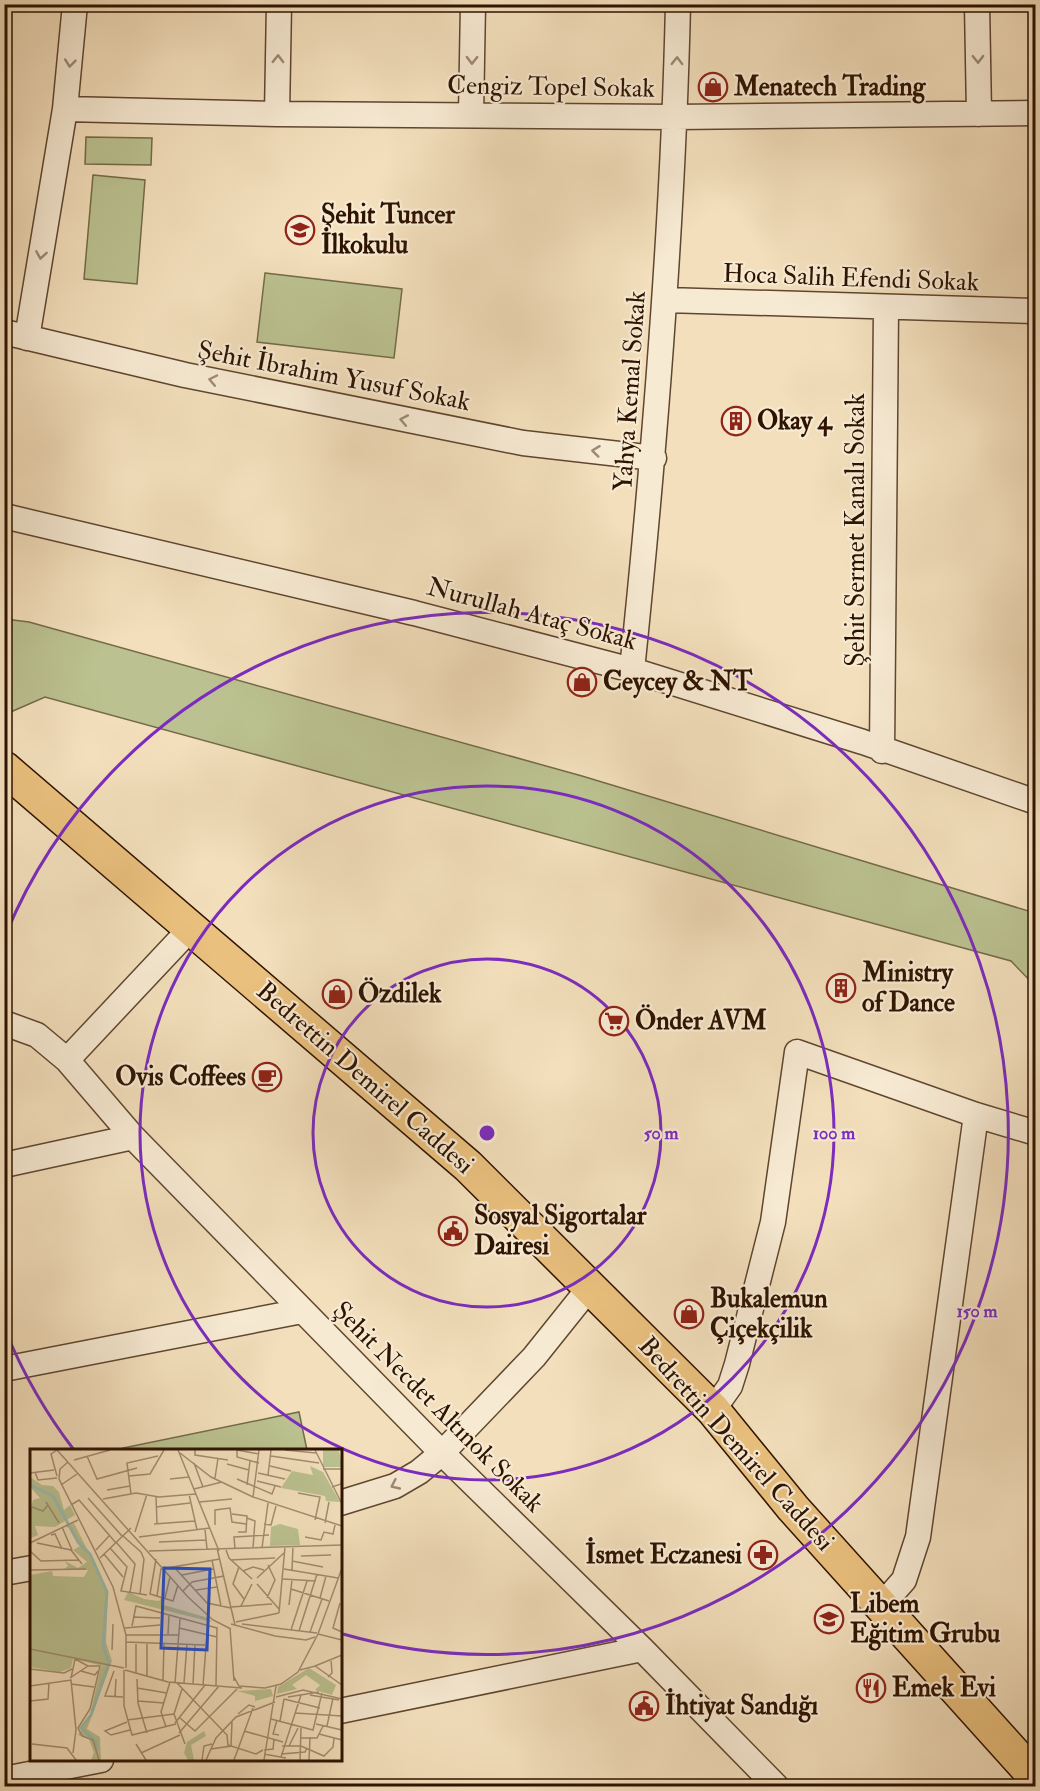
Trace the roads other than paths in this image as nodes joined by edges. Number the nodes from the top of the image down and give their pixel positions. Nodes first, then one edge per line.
1 (75, 4) edge
2 (279, 4) edge
3 (473, 4) edge
4 (678, 4) edge
5 (977, 4) edge
6 (65, 109) junction
7 (1035, 113) edge
8 (277, 114) junction
9 (979, 114) junction
10 (471, 115) junction
11 (675, 117) junction
12 (666, 300) junction
13 (886, 309) junction
14 (1035, 311) edge
15 (16, 335) edge
16 (654, 458) junction
17 (4, 516) edge
18 (632, 670) junction
19 (882, 751) junction
20 (7, 769) edge
21 (1035, 802) edge
22 (192, 927) junction
23 (4, 1023) edge
24 (67, 1060) junction
25 (976, 1115) junction
26 (1035, 1133) edge
27 (133, 1137) junction
28 (4, 1165) edge
29 (590, 1287) junction
30 (302, 1311) junction
31 (4, 1369) edge
32 (713, 1410) junction
33 (442, 1453) junction
34 (342, 1502) edge
35 (30, 1568) edge
36 (4, 1573) edge
37 (882, 1605) junction
38 (642, 1649) junction
39 (342, 1711) edge
40 (96, 1761) edge
41 (1035, 1778) edge
42 (4, 1779) edge
43 (1035, 1784) edge
44 (776, 1786) edge
45 (1022, 1786) edge

1 -> 6 street
8 -> 2 street
3 -> 10 street
11 -> 4 street, Yahya Kemal Sokak
5 -> 9 street
6 - 8 street, Cengiz Topel Sokak
6 -> 15 street
7 - 9 street, Cengiz Topel Sokak
8 - 10 street, Cengiz Topel Sokak
9 - 11 street, Cengiz Topel Sokak
10 - 11 street, Cengiz Topel Sokak
11 - 12 street, Yahya Kemal Sokak
12 - 13 street, Hoca Salih Efendi Sokak
12 - 16 street, Yahya Kemal Sokak
13 - 14 street, Hoca Salih Efendi Sokak
13 - 19 street, Şehit Sermet Kanalı Sokak
16 -> 15 street, Şehit İbrahim Yusuf Sokak
16 - 18 street, Yahya Kemal Sokak
17 - 18 street, Nurullah Ataç Sokak
18 - 19 street, Nurullah Ataç Sokak
19 - 21 street, Nurullah Ataç Sokak
20 - 22 main road, Bedrettin Demirel Caddesi
22 - 24 street
22 - 29 main road, Bedrettin Demirel Caddesi
23 - 24 street, Şehit Necdet Altınok Sokak
24 - 27 street, Şehit Necdet Altınok Sokak
25 - 26 street
25 - 32 street
25 - 37 street
27 - 28 street
27 - 30 street, Şehit Necdet Altınok Sokak
29 - 32 main road, Bedrettin Demirel Caddesi
29 - 33 street
30 - 31 street
30 - 33 street, Şehit Necdet Altınok Sokak
32 - 37 main road, Bedrettin Demirel Caddesi
33 -> 34 street
33 - 38 street, Şehit Necdet Altınok Sokak
35 - 36 street
37 - 41 main road, Bedrettin Demirel Caddesi
38 - 39 street
38 - 44 street, Şehit Necdet Altınok Sokak
40 - 42 street
43 - 45 street

